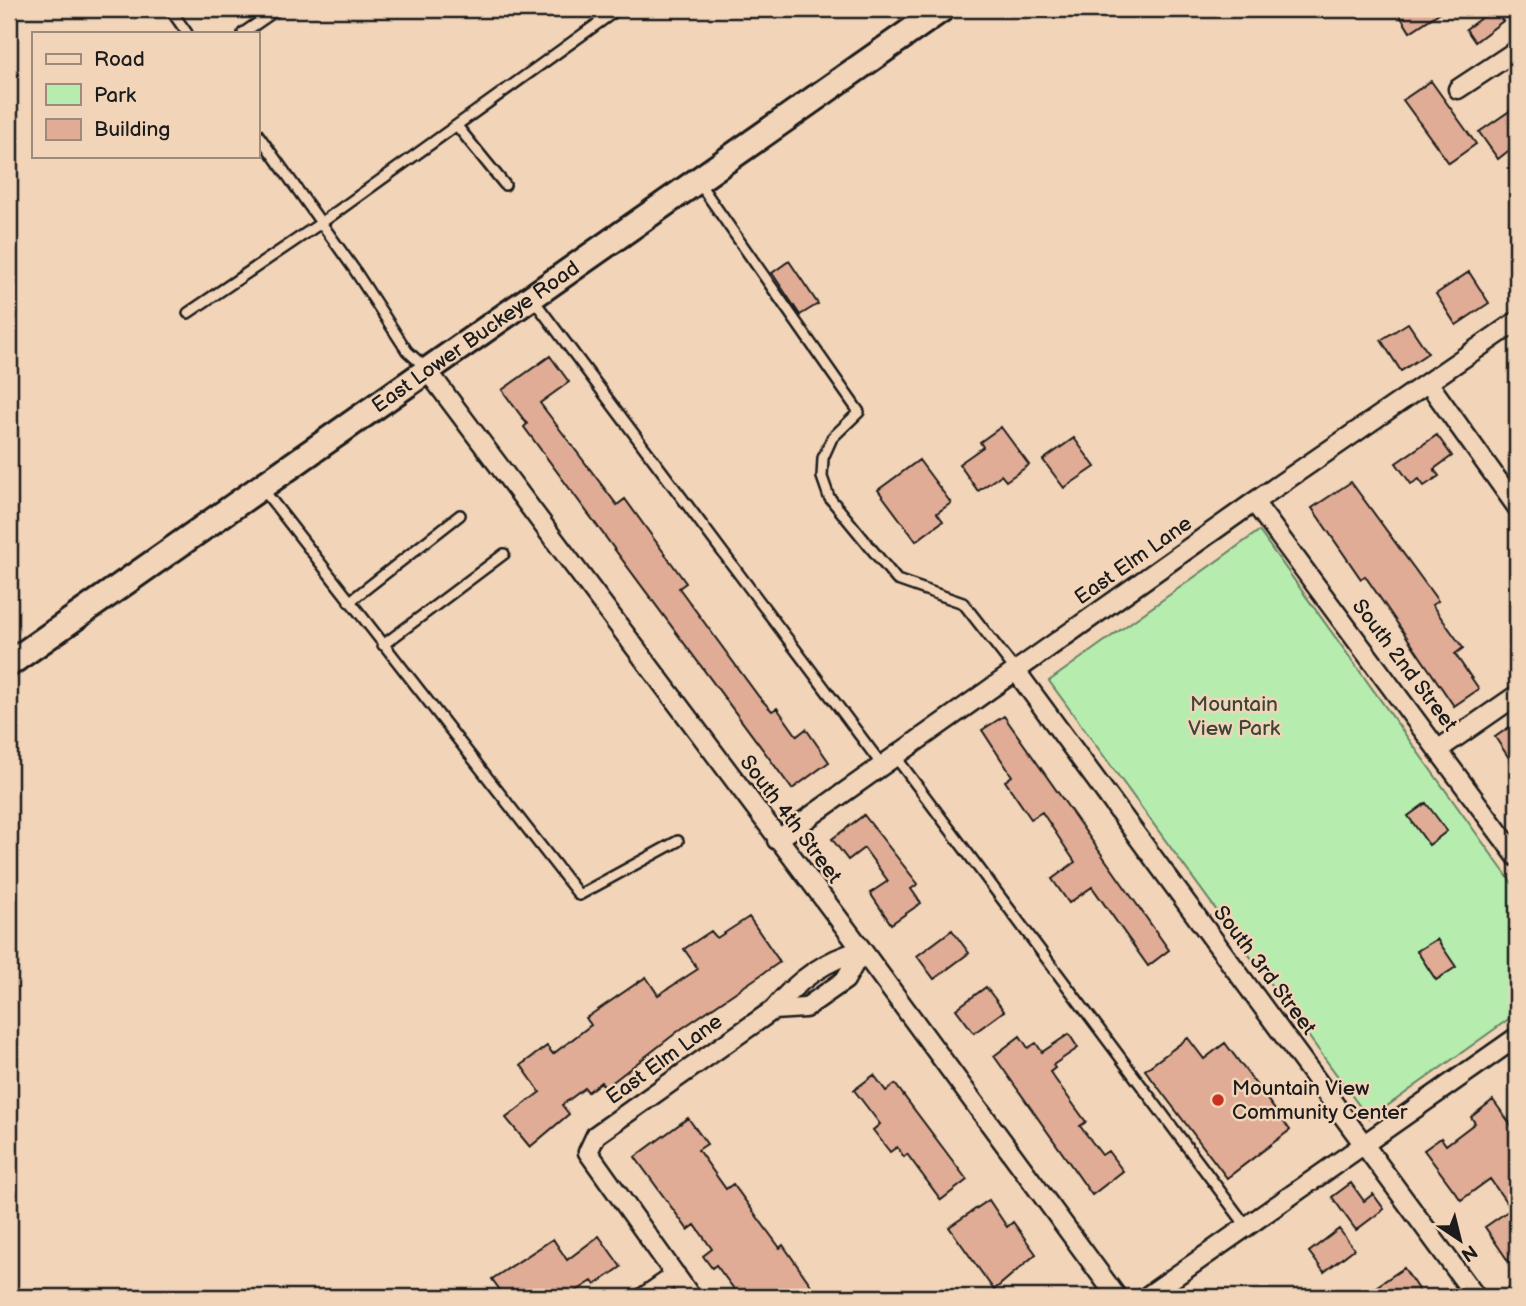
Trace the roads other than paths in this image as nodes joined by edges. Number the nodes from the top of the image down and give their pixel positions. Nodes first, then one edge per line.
1 (170, 9) edge
2 (278, 9) edge
3 (618, 9) edge
4 (942, 9) edge
5 (186, 32) edge
6 (244, 32) edge
7 (1517, 50) edge
8 (1458, 89) dead end
9 (457, 126) junction
10 (259, 135) edge
11 (698, 182) junction
12 (505, 185) dead end
13 (321, 223) junction
14 (532, 297) junction
15 (188, 313) dead end
16 (1517, 321) edge
17 (427, 370) junction
18 (1429, 384) junction
19 (261, 487) junction
20 (1254, 502) junction
21 (1517, 507) edge
22 (460, 515) dead end
23 (505, 554) dead end
24 (349, 602) junction
25 (383, 645) junction
26 (9, 664) edge
27 (1016, 671) junction
28 (1517, 695) edge
29 (1439, 749) junction
30 (889, 761) junction
31 (777, 840) junction
32 (678, 841) dead end
33 (1517, 857) edge
34 (862, 950) junction
35 (773, 1010) junction
36 (1517, 1037) edge
37 (1366, 1143) junction
38 (1247, 1227) junction
39 (676, 1275) junction
40 (644, 1297) edge
41 (691, 1297) edge
42 (1118, 1297) edge
43 (1146, 1297) edge
44 (1476, 1297) edge

1 - 5 lane
2 - 6 lane
3 - 9 lane
4 - 11 main road, East Lower Buckeye Road
7 - 8 street
9 - 12 lane
9 - 13 lane
10 - 13 lane
11 - 14 main road, East Lower Buckeye Road
11 - 27 lane
13 - 15 lane
13 - 17 lane
14 - 17 main road, East Lower Buckeye Road
14 - 30 lane
16 - 18 street, East Elm Lane
17 - 19 main road, East Lower Buckeye Road
17 - 31 street, South 4th Street
18 - 20 street, East Elm Lane
18 - 21 street
19 - 24 lane
19 - 26 main road, East Lower Buckeye Road
20 - 27 street, East Elm Lane
20 - 29 street, South 2nd Street
22 - 24 lane
23 - 25 lane
24 - 25 lane
25 - 32 lane
27 - 30 street, East Elm Lane
27 - 37 street, South 3rd Street
28 - 29 street
29 - 33 street, South 2nd Street
30 - 31 street, East Elm Lane
30 - 38 lane
31 - 34 street, South 4th Street
34 - 35 street, East Elm Lane
34 - 35 street, East Elm Lane
34 - 42 street, South 4th Street
35 - 39 street, East Elm Lane
36 - 37 street
37 - 38 street
37 - 44 street, South 3rd Street
38 - 43 street
39 - 40 street
39 - 41 street

